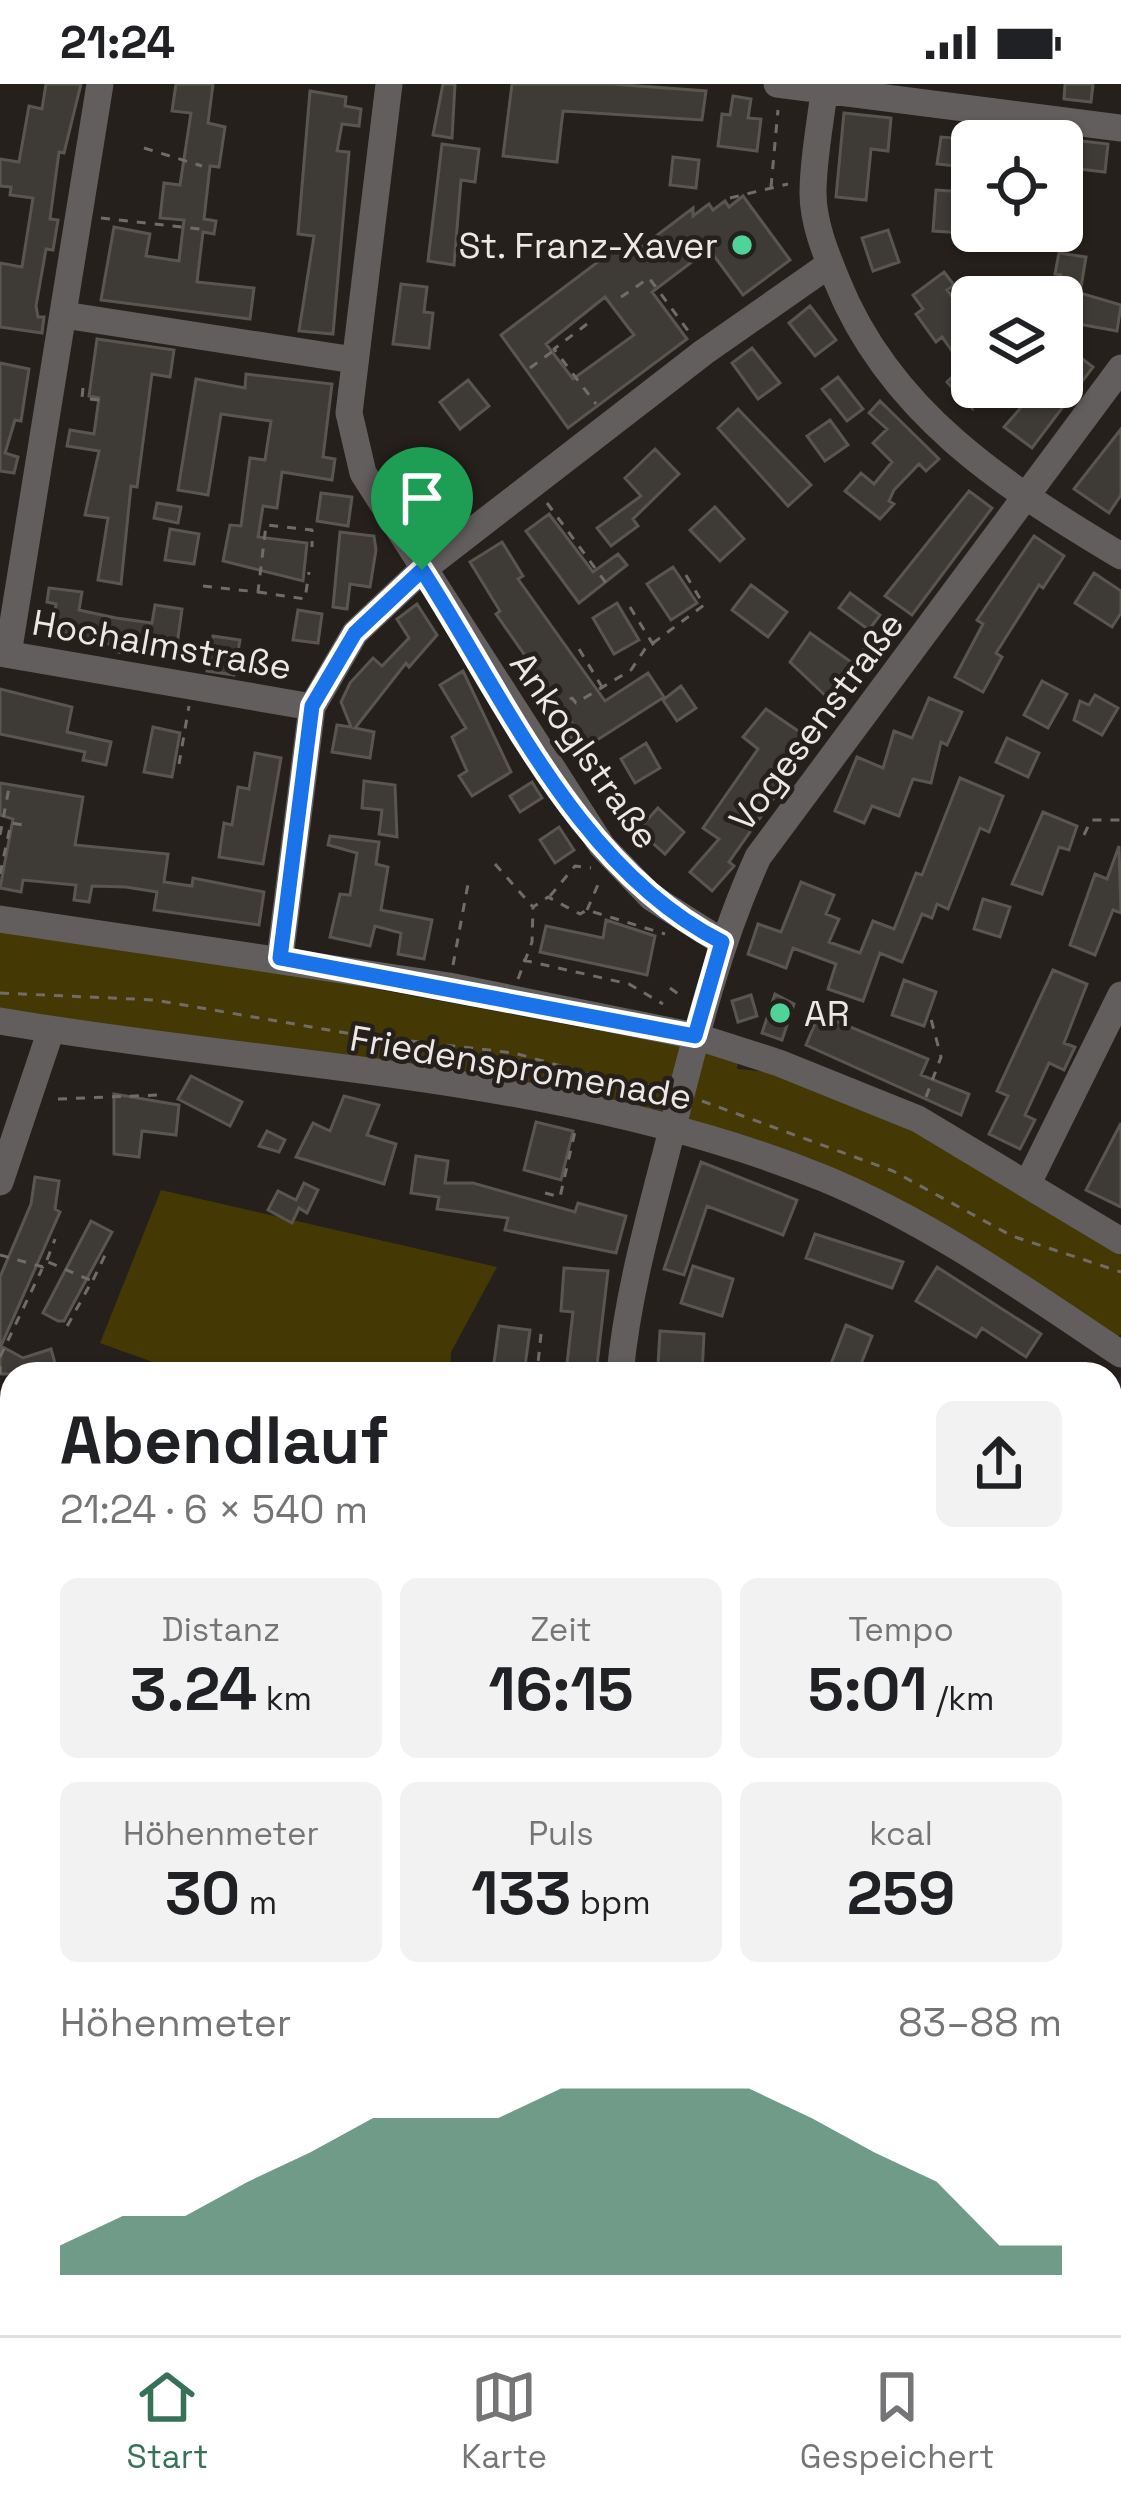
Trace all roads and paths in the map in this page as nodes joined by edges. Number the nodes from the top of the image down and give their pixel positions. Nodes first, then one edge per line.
1 (100, 84) edge
2 (389, 84) edge
3 (778, 84) edge
4 (824, 87) edge
5 (1121, 128) edge
6 (144, 148) dead end
7 (202, 166) dead end
8 (771, 187) junction
9 (814, 187) junction
10 (730, 198) dead end
11 (88, 216) dead end
12 (200, 229) dead end
13 (830, 264) junction
14 (622, 297) dead end
15 (64, 315) junction
16 (587, 324) dead end
17 (554, 350) junction
18 (704, 352) junction
19 (354, 359) junction
20 (530, 368) dead end
21 (1121, 368) edge
22 (83, 388) dead end
23 (99, 400) dead end
24 (612, 424) junction
25 (533, 485) junction
26 (1025, 499) junction
27 (312, 547) dead end
28 (1121, 556) edge
29 (422, 570) junction
30 (309, 572) dead end
31 (684, 572) dead end
32 (607, 584) dead end
33 (203, 586) dead end
34 (258, 592) junction
35 (630, 607) dead end
36 (654, 646) junction
37 (579, 649) dead end
38 (4, 653) edge
39 (602, 687) junction
40 (312, 706) junction
41 (554, 709) dead end
42 (188, 710) dead end
43 (179, 764) dead end
44 (9, 788) dead end
45 (1121, 820) edge
46 (28, 826) dead end
47 (0, 835) edge
48 (1084, 836) dead end
49 (494, 864) dead end
50 (0, 874) edge
51 (468, 884) dead end
52 (548, 897) junction
53 (533, 907) junction
54 (587, 910) junction
55 (0, 919) edge
56 (649, 931) dead end
57 (722, 942) junction
58 (280, 958) junction
59 (523, 960) junction
60 (449, 986) junction
61 (1121, 995) edge
62 (515, 999) junction
63 (676, 1012) dead end
64 (931, 1019) dead end
65 (0, 1021) edge
66 (50, 1030) junction
67 (695, 1036) junction
68 (159, 1095) dead end
69 (58, 1099) dead end
70 (581, 1106) junction
71 (918, 1119) junction
72 (673, 1126) junction
73 (0, 1182) edge
74 (1028, 1183) junction
75 (545, 1193) dead end
76 (55, 1239) dead end
77 (1121, 1241) edge
78 (108, 1249) dead end
79 (0, 1255) edge
80 (44, 1264) junction
81 (92, 1282) junction
82 (65, 1330) dead end
83 (541, 1334) dead end
84 (1121, 1354) edge
85 (0, 1358) edge
86 (538, 1362) edge
87 (622, 1362) edge
88 (0, 1366) edge
89 (0, 1374) edge

1 - 15 street
2 - 19 street, Ankoglstraße
3 - 4 street
3 - 8 path
4 - 5 street
4 - 9 street
6 - 7 path
8 - 9 path
8 - 10 path
9 - 13 street
11 - 12 path
13 - 18 street
13 - 26 street
14 - 18 path
15 - 19 street
15 - 38 street
16 - 17 path
17 - 20 path
17 - 24 path
18 - 24 street
19 - 29 street, Ankoglstraße
21 - 26 street, Vogesenstraße
22 - 23 path
24 - 25 street
25 - 29 street
25 - 32 path
26 - 28 street
26 - 57 street, Vogesenstraße
27 - 34 path
29 - 40 street
29 - 57 street, Ankoglstraße
30 - 34 path
31 - 36 path
33 - 34 path
35 - 36 path
36 - 39 path
37 - 39 path
38 - 40 street, Hochalmstraße
39 - 41 path
40 - 58 street
42 - 43 path
44 - 47 path
45 - 48 path
46 - 50 path
49 - 53 path
51 - 60 path
52 - 53 path
52 - 54 path
52 - 54 path
53 - 59 path
54 - 56 path
55 - 58 street, Friedenspromenade
57 - 67 street, Vogesenstraße
58 - 60 street, Friedenspromenade
59 - 62 path
59 - 63 path
60 - 62 street, Friedenspromenade
61 - 74 street
62 - 67 street, Friedenspromenade
64 - 71 path
65 - 66 street, Friedenspromenade
66 - 70 street, Friedenspromenade
66 - 73 street
67 - 71 street, Friedenspromenade
67 - 72 street, Vogesenstraße
68 - 69 path
70 - 72 street, Friedenspromenade
70 - 75 path
71 - 74 street, Friedenspromenade
72 - 84 street, Friedenspromenade
72 - 87 street, Vogesenstraße
74 - 77 street, Friedenspromenade
76 - 80 path
78 - 81 path
79 - 80 path
80 - 81 path
80 - 85 path
81 - 82 path
83 - 86 path
88 - 89 path

